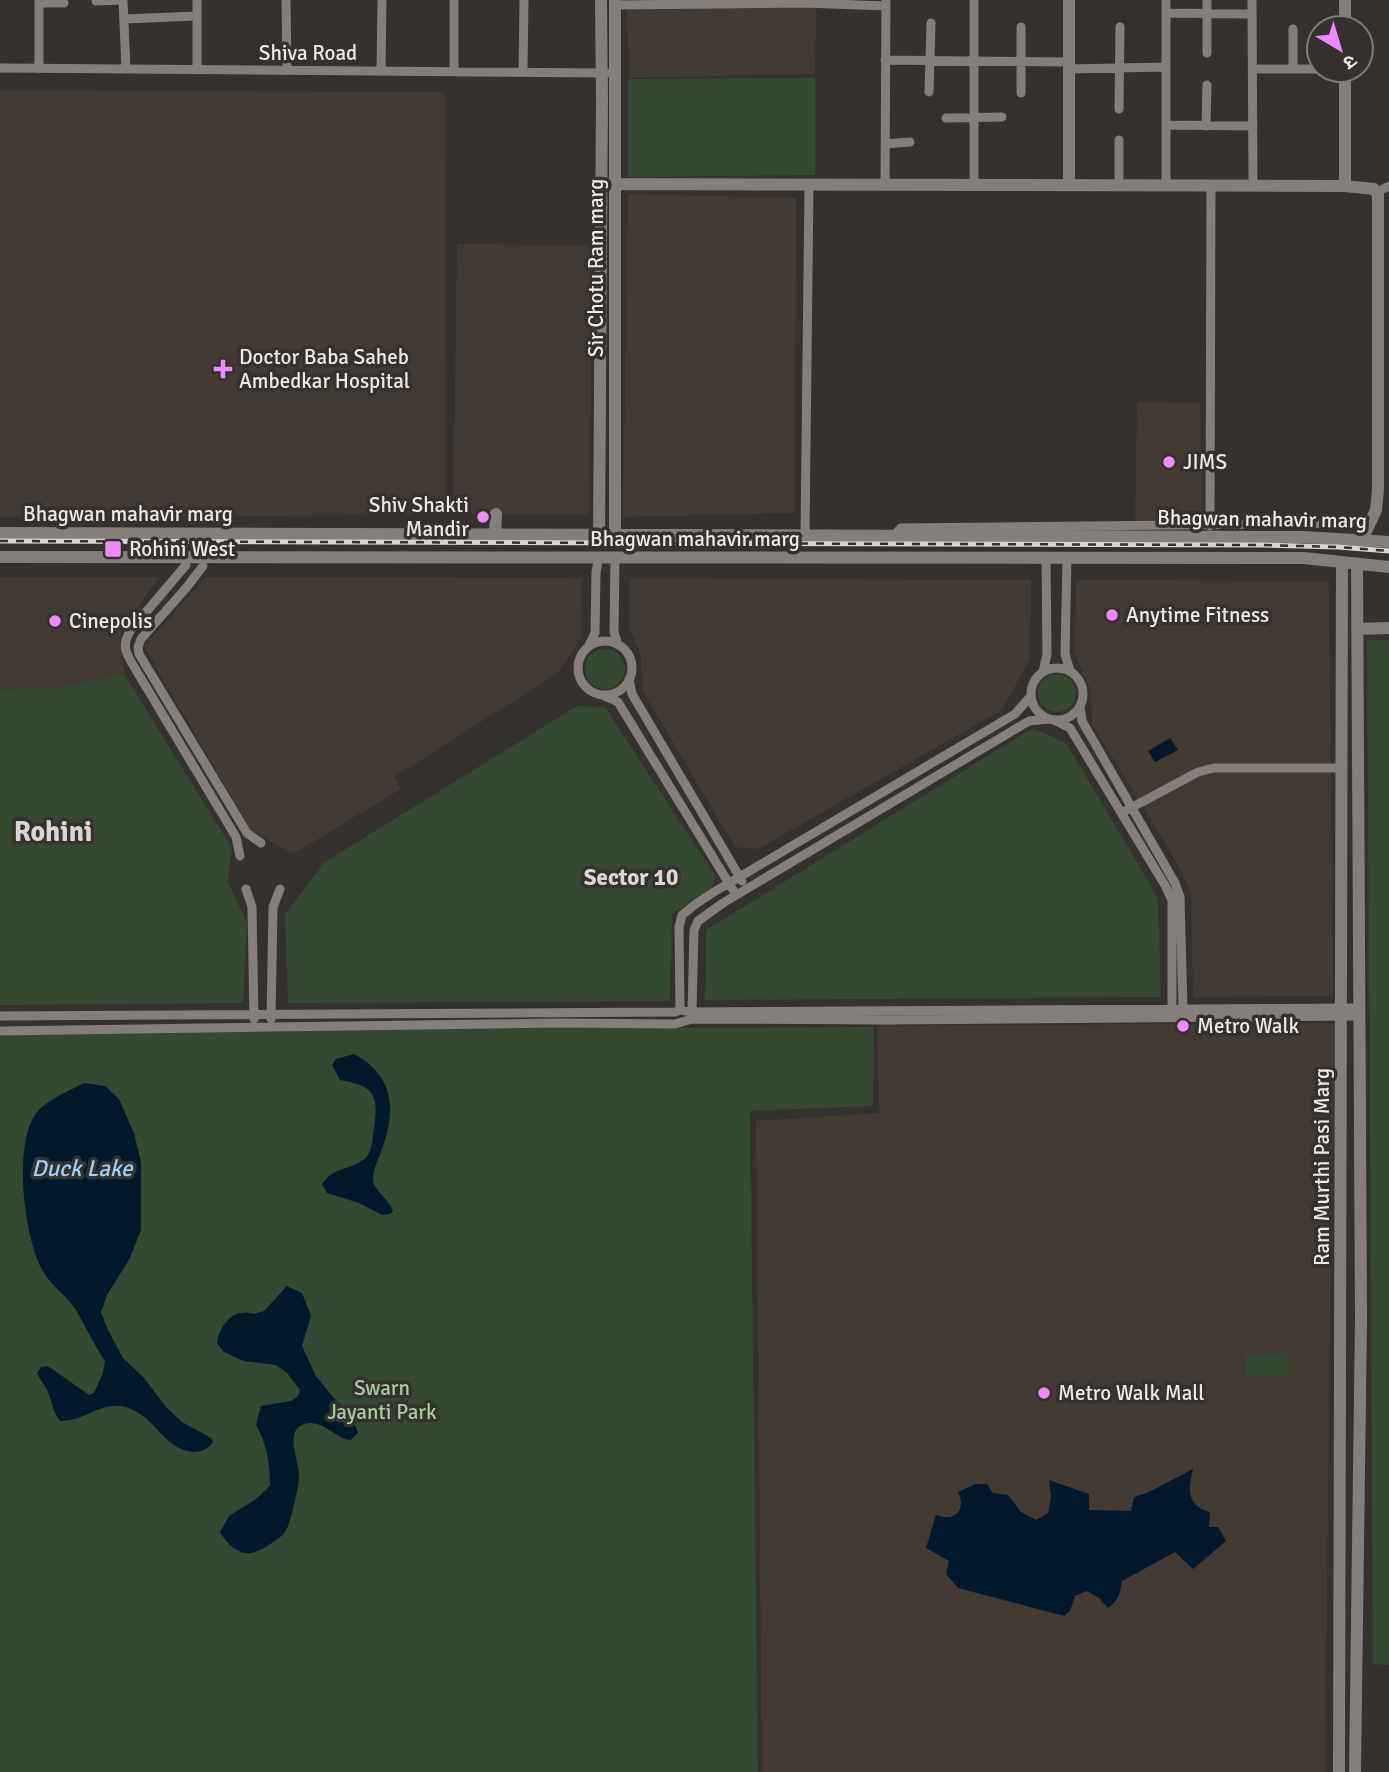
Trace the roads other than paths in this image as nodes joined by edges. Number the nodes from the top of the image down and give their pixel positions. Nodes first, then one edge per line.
1 (123, 0) edge
2 (197, 0) edge
3 (286, 0) edge
4 (382, 0) edge
5 (454, 0) edge
6 (524, 0) edge
7 (601, 0) edge
8 (974, 0) edge
9 (1069, 0) edge
10 (1166, 0) edge
11 (1207, 0) edge
12 (1252, 0) edge
13 (96, 1) edge
14 (804, 1) edge
15 (39, 2) edge
16 (615, 2) edge
17 (728, 2) edge
18 (64, 3) dead end
19 (886, 3) edge
20 (1166, 13) junction
21 (1207, 13) junction
22 (1252, 14) junction
23 (197, 16) junction
24 (124, 19) junction
25 (931, 23) dead end
26 (1021, 27) dead end
27 (1120, 27) dead end
28 (1293, 29) dead end
29 (1207, 53) dead end
30 (885, 60) junction
31 (930, 61) junction
32 (974, 61) junction
33 (1021, 61) junction
34 (1069, 65) junction
35 (1166, 67) junction
36 (0, 68) edge
37 (1120, 68) junction
38 (40, 69) junction
39 (126, 69) junction
40 (1252, 69) junction
41 (1293, 69) junction
42 (1305, 69) edge
43 (197, 70) junction
44 (287, 70) junction
45 (381, 71) junction
46 (454, 71) junction
47 (523, 71) junction
48 (602, 73) junction
49 (616, 73) junction
50 (1345, 84) edge
51 (1207, 85) dead end
52 (929, 92) dead end
53 (1021, 93) dead end
54 (1119, 108) dead end
55 (1002, 117) dead end
56 (946, 118) dead end
57 (974, 118) junction
58 (1166, 125) junction
59 (1206, 126) junction
60 (1253, 126) junction
61 (1119, 140) dead end
62 (910, 142) dead end
63 (885, 144) junction
64 (601, 184) junction
65 (616, 184) junction
66 (810, 185) junction
67 (1069, 185) junction
68 (1119, 185) junction
69 (1166, 185) junction
70 (1211, 185) junction
71 (1253, 185) junction
72 (885, 186) junction
73 (974, 186) junction
74 (1345, 186) junction
75 (1383, 189) edge
76 (496, 514) dead end
77 (1370, 523) junction
78 (1210, 530) junction
79 (0, 533) edge
80 (495, 535) junction
81 (599, 535) junction
82 (615, 536) junction
83 (805, 536) junction
84 (899, 536) junction
85 (927, 536) junction
86 (1362, 540) junction
87 (1389, 541) edge
88 (0, 557) edge
89 (599, 557) junction
90 (615, 558) junction
91 (929, 558) junction
92 (1046, 558) junction
93 (1067, 558) junction
94 (1342, 562) junction
95 (1357, 564) junction
96 (186, 565) dead end
97 (203, 566) dead end
98 (1389, 567) edge
99 (1389, 628) edge
100 (1357, 629) junction
101 (618, 645) junction
102 (588, 647) junction
103 (1070, 671) junction
104 (1043, 672) junction
105 (629, 679) junction
106 (602, 695) junction
107 (1031, 696) junction
108 (1080, 707) junction
109 (1051, 720) junction
110 (1343, 768) junction
111 (1127, 810) junction
112 (261, 843) dead end
113 (240, 856) dead end
114 (740, 877) junction
115 (729, 884) junction
116 (246, 889) dead end
117 (280, 890) dead end
118 (747, 890) junction
119 (736, 895) junction
120 (1172, 1009) junction
121 (1183, 1009) junction
122 (680, 1010) junction
123 (692, 1012) junction
124 (1341, 1012) junction
125 (1360, 1012) junction
126 (254, 1015) junction
127 (271, 1015) junction
128 (0, 1016) edge
129 (683, 1022) junction
130 (254, 1027) junction
131 (270, 1027) junction
132 (0, 1031) edge
133 (1339, 1772) edge
134 (1355, 1772) edge

1 - 13 street
1 - 24 street
2 - 23 street
3 - 44 street
4 - 45 street
5 - 46 street
6 - 47 street
7 - 48 street, Sir Chotu Ram marg
8 - 32 street
9 - 34 street
10 - 20 street
11 - 21 street
12 - 22 street
14 - 17 street
14 - 19 street
15 - 18 street
15 - 38 street
16 - 17 street
16 - 49 street, Sir Chotu Ram marg
19 - 30 street
20 - 21 street
20 - 35 street
21 - 22 street
21 - 29 street
22 - 40 street
23 - 24 street
23 - 43 street
24 - 39 street
25 - 31 street
26 - 33 street
27 - 37 street
28 - 41 street
30 - 31 street
30 - 63 street
31 - 32 street
31 - 52 street
32 - 33 street
32 - 57 street
33 - 34 street
33 - 53 street
34 - 37 street
34 - 67 street
35 - 37 street
35 - 58 street
36 - 38 street, Shiva Road
37 - 54 street
38 - 39 street, Shiva Road
39 - 43 street, Shiva Road
40 - 41 street
40 - 60 street
41 - 42 street
43 - 44 street, Shiva Road
44 - 45 street, Shiva Road
45 - 46 street, Shiva Road
46 - 47 street, Shiva Road
47 - 48 street, Shiva Road
48 - 49 street, Shiva Road
48 - 64 street, Sir Chotu Ram marg
49 - 65 street, Sir Chotu Ram marg
50 - 74 street
51 - 59 street
55 - 57 street
56 - 57 street
57 - 73 street
58 - 59 street
58 - 69 street
59 - 60 street
60 - 71 street
61 - 68 street
62 - 63 street
63 - 72 street
64 - 65 street
64 - 81 street, Sir Chotu Ram marg
65 - 66 street
65 - 82 street, Sir Chotu Ram marg
66 - 72 street
66 - 83 street
67 - 68 street
67 - 73 street
68 - 69 street
69 - 70 street
70 - 71 street
70 - 78 street
71 - 74 street
72 - 73 street
74 - 75 street
75 - 77 street
76 - 80 street
77 - 78 street
77 - 86 street
78 - 84 street
78 - 85 street, Bhagwan mahavir marg
78 - 86 street, Bhagwan mahavir marg
79 - 80 street, Bhagwan mahavir marg
80 - 81 street, Bhagwan mahavir marg
81 - 82 street, Bhagwan mahavir marg
82 - 83 street, Bhagwan mahavir marg
83 - 84 street, Bhagwan mahavir marg
84 - 85 street, Bhagwan mahavir marg
85 - 91 street
86 - 87 street, Bhagwan mahavir marg
88 - 89 street, Bhagwan mahavir marg
89 - 90 street, Bhagwan mahavir marg
89 - 102 street
90 - 91 street, Bhagwan mahavir marg
90 - 101 street
91 - 92 street, Bhagwan mahavir marg
92 - 93 street, Bhagwan mahavir marg
92 - 104 street
93 - 94 street, Bhagwan mahavir marg
93 - 103 street
94 - 95 street, Bhagwan mahavir marg
94 - 110 street, Ram Murthi Pasi Marg
95 - 98 street, Bhagwan mahavir marg
95 - 100 street, Ram Murthi Pasi Marg
96 - 113 street
97 - 112 street
99 - 100 street
100 - 125 street, Ram Murthi Pasi Marg
101 - 102 street
101 - 105 street
102 - 106 street
103 - 104 street
103 - 108 street
104 - 107 street
105 - 106 street
105 - 114 street
106 - 115 street
107 - 109 street
107 - 114 street
108 - 109 street
108 - 111 street
109 - 111 street
109 - 118 street
110 - 111 street
110 - 124 street, Ram Murthi Pasi Marg
111 - 120 street
111 - 121 street
114 - 115 street
114 - 118 street
115 - 119 street
115 - 122 street
116 - 126 street
117 - 127 street
118 - 119 street
119 - 123 street
120 - 121 street
120 - 123 street
121 - 124 street
122 - 123 street
122 - 127 street
123 - 129 street
124 - 125 street
124 - 129 street
124 - 133 street, Ram Murthi Pasi Marg
125 - 134 street, Ram Murthi Pasi Marg
126 - 127 street
126 - 128 street
126 - 130 street
127 - 131 street
129 - 131 street
130 - 131 street
130 - 132 street

